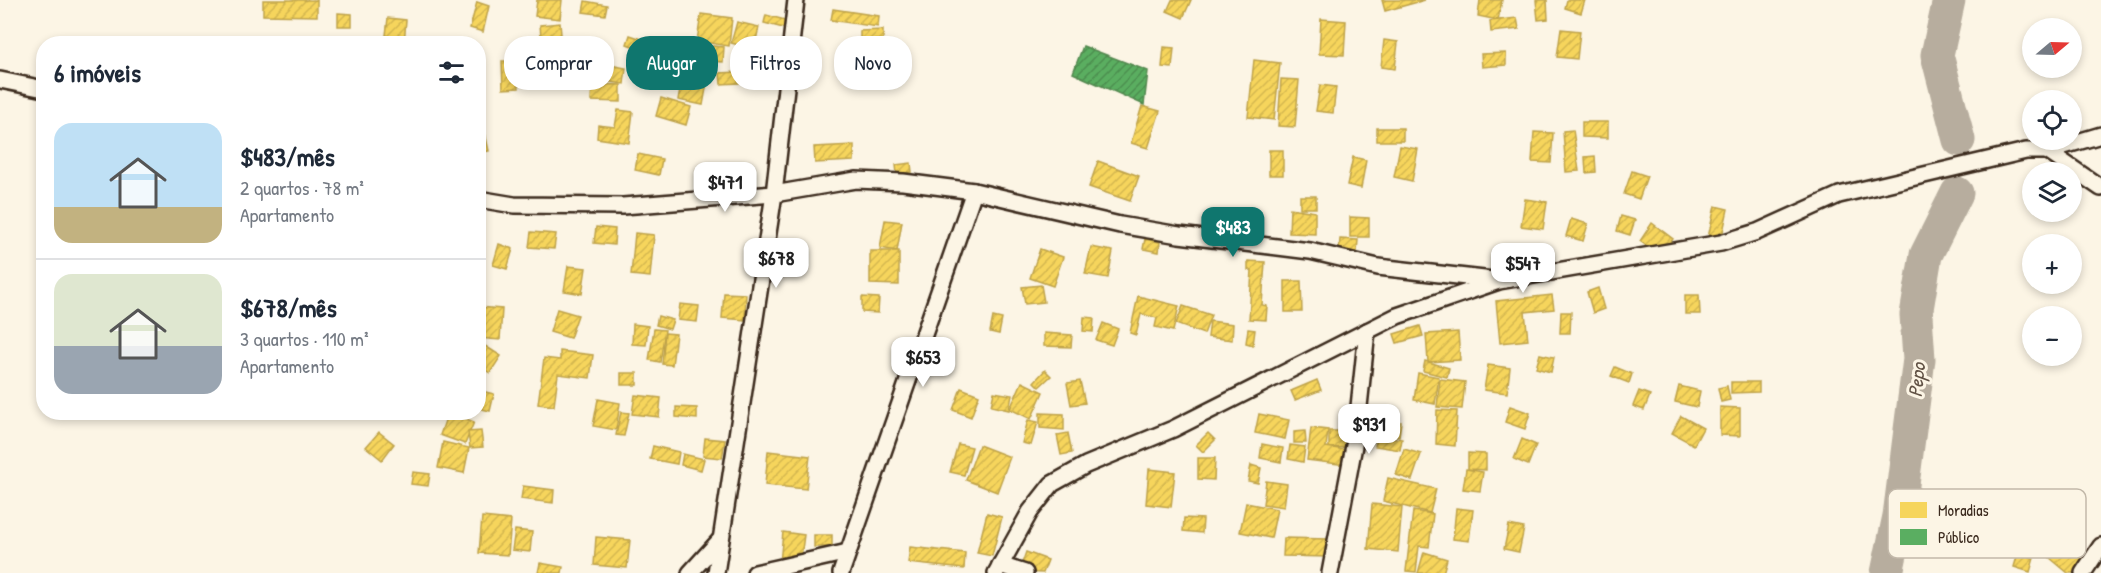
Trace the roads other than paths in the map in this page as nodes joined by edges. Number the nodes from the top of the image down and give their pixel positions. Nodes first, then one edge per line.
1 (796, 0) edge
2 (0, 80) edge
3 (36, 87) edge
4 (2101, 135) edge
5 (2046, 151) junction
6 (2101, 188) edge
7 (974, 191) junction
8 (774, 194) junction
9 (486, 200) edge
10 (1499, 281) junction
11 (1367, 331) junction
12 (720, 540) junction
13 (2101, 546) edge
14 (848, 552) junction
15 (998, 569) edge
16 (690, 573) edge
17 (716, 573) edge
18 (755, 573) edge
19 (841, 573) edge
20 (1025, 573) edge
21 (1330, 573) edge
22 (2083, 573) edge

1 - 8 street
2 - 3 street
4 - 5 street
5 - 6 street
5 - 10 street
7 - 8 street
7 - 10 street
7 - 14 street
8 - 9 street
8 - 12 street
10 - 11 street
11 - 15 street
11 - 21 street
12 - 16 street
12 - 17 street
13 - 22 street
14 - 18 street
14 - 19 street
15 - 20 street

